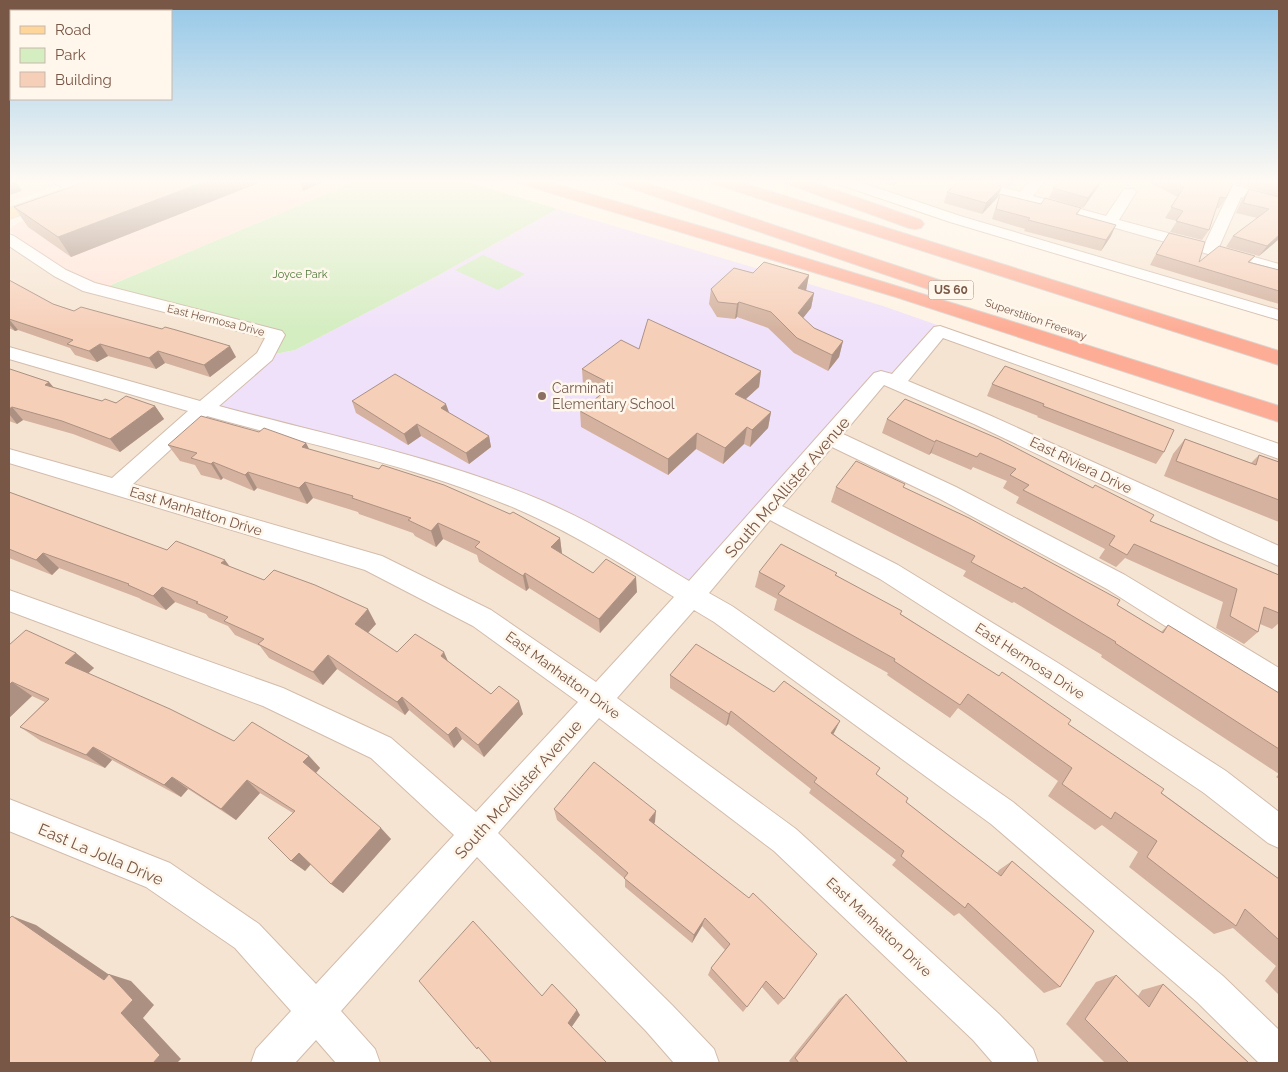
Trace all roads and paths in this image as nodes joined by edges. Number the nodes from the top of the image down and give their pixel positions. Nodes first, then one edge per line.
1 (694, 230) edge
2 (771, 230) edge
3 (875, 230) edge
4 (932, 230) edge
5 (992, 230) edge
6 (1139, 230) edge
7 (1219, 230) edge
8 (9, 239) edge
9 (1210, 250) junction
10 (1279, 269) edge
11 (1279, 315) edge
12 (1279, 353) edge
13 (9, 354) edge
14 (1279, 358) edge
15 (888, 380) junction
16 (1279, 400) edge
17 (203, 409) junction
18 (1279, 414) edge
19 (830, 437) junction
20 (1279, 452) edge
21 (9, 456) edge
22 (116, 487) junction
23 (768, 509) junction
24 (1279, 556) edge
25 (691, 596) junction
26 (9, 600) edge
27 (1279, 683) edge
28 (598, 700) junction
29 (9, 815) edge
30 (1279, 832) edge
31 (477, 834) junction
32 (317, 1012) junction
33 (1279, 1056) edge
34 (270, 1063) edge
35 (361, 1063) edge
36 (700, 1063) edge
37 (1019, 1063) edge

1 - 18 highway
2 - 16 highway, Superstition Freeway / US 60
3 - 14 highway, US 60
4 - 12 highway
5 - 11 street
6 - 9 street
7 - 9 street
8 - 17 street, East Hermosa Drive
9 - 10 street
13 - 17 street
15 - 19 street, South McAllister Avenue
15 - 20 street, South McAllister Avenue
15 - 24 street, East Riviera Drive
17 - 22 street, East Hermosa Drive
17 - 25 street
19 - 23 street, South McAllister Avenue
19 - 27 street
21 - 22 street, East Manhatton Drive
22 - 28 street, East Manhatton Drive
23 - 25 street, South McAllister Avenue
23 - 30 street, East Hermosa Drive
25 - 28 street, South McAllister Avenue
25 - 33 street
26 - 31 street
28 - 31 street, South McAllister Avenue
28 - 37 street, East Manhatton Drive
29 - 32 street, East La Jolla Drive
31 - 32 street, South McAllister Avenue
31 - 36 street
32 - 34 street, South McAllister Avenue
32 - 35 street, East La Jolla Drive

